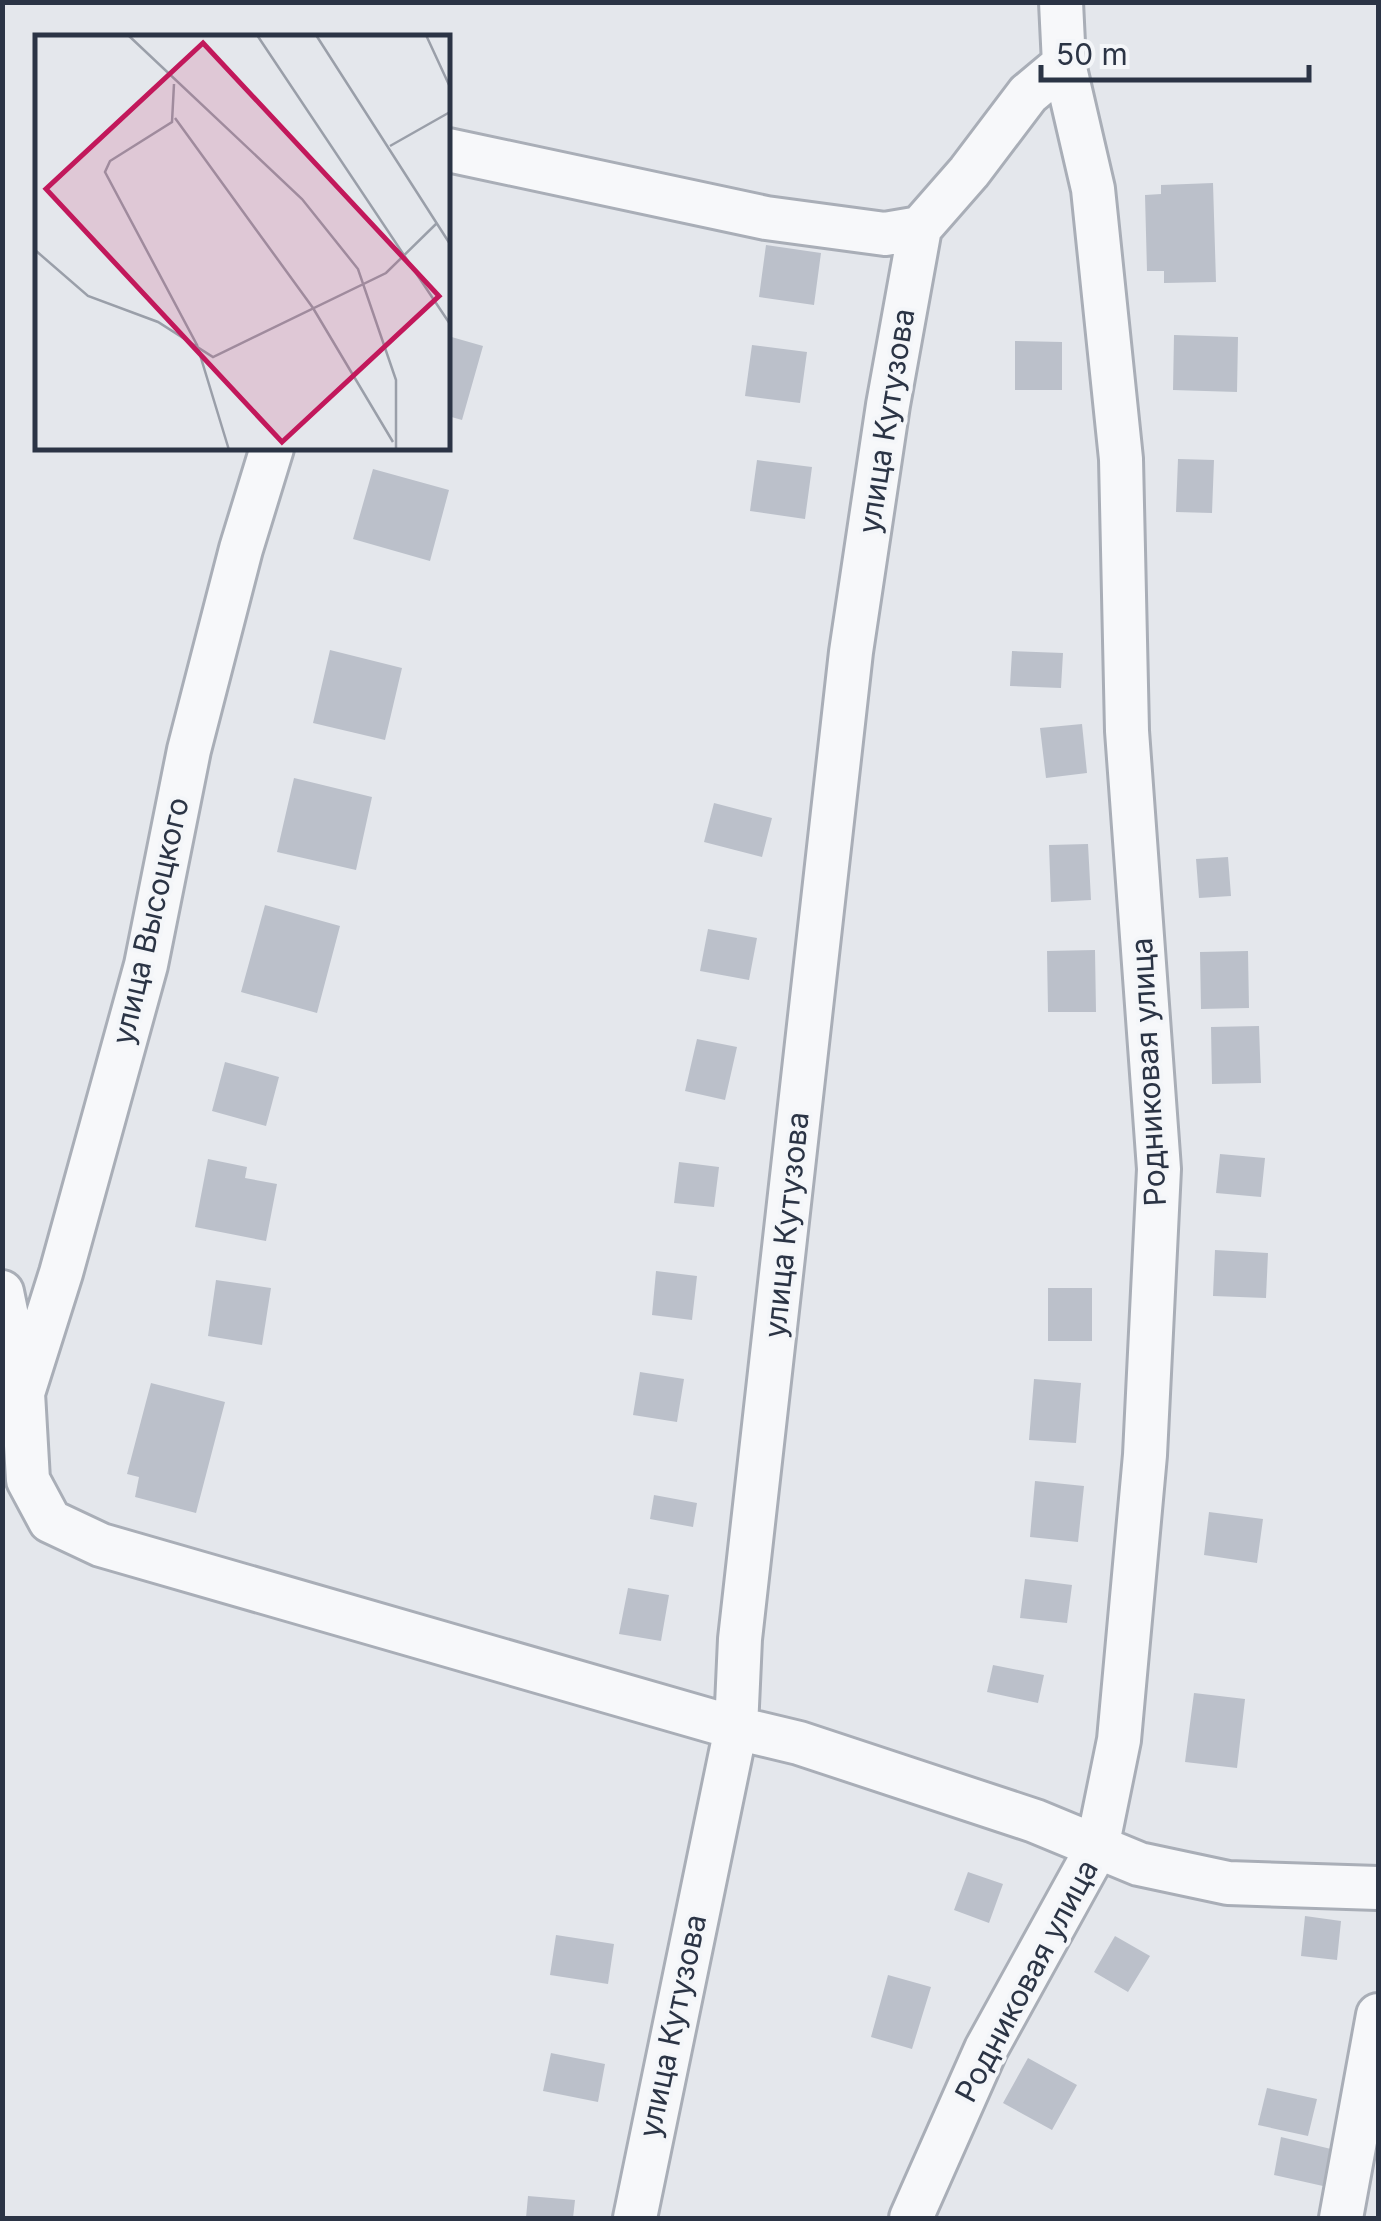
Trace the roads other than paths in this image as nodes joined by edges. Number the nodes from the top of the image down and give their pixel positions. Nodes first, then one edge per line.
1 (1061, 2) edge
2 (1064, 64) junction
3 (450, 150) edge
4 (920, 228) junction
5 (271, 450) edge
6 (2, 1292) edge
7 (23, 1393) junction
8 (2, 1436) edge
9 (736, 1728) junction
10 (1097, 1848) junction
11 (1378, 1888) edge
12 (1378, 2015) edge
13 (635, 2218) edge
14 (911, 2218) edge
15 (1341, 2218) edge

1 - 2 street, Родниковая улица
2 - 4 street
2 - 10 street, Родниковая улица
3 - 4 street
4 - 9 street, улица Кутузова
5 - 7 street, улица Высоцкого
6 - 7 street
7 - 8 street
7 - 9 street
9 - 10 street
9 - 13 street, улица Кутузова
10 - 11 street
10 - 14 street, Родниковая улица
12 - 15 street

